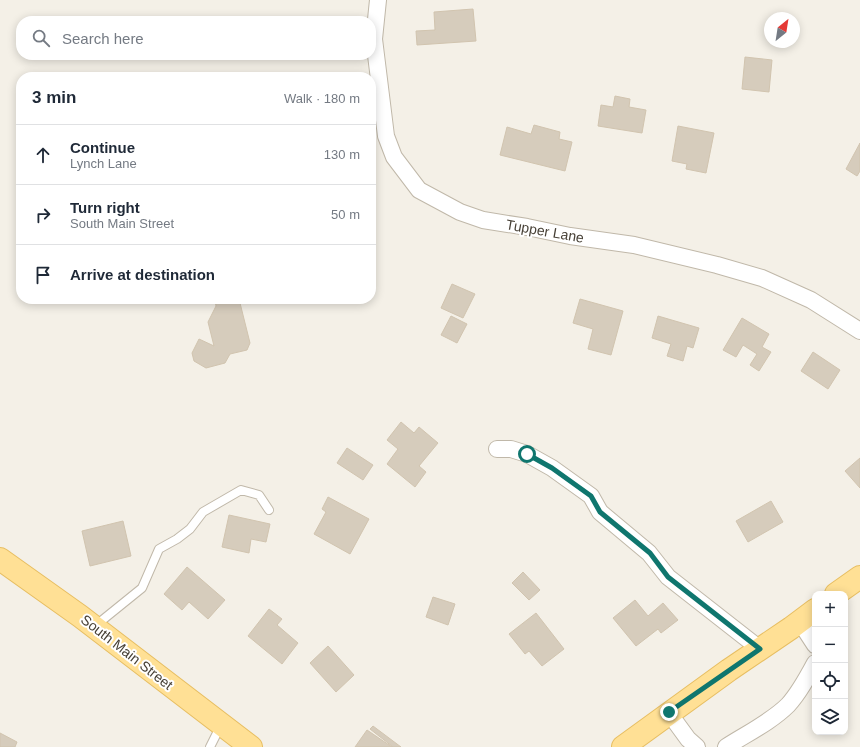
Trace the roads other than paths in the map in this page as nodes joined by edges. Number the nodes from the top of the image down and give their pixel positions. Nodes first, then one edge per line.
1 (378, 0) edge
2 (376, 20) edge
3 (376, 55) edge
4 (860, 331) edge
5 (497, 449) dead end
6 (269, 510) dead end
7 (0, 559) edge
8 (860, 577) edge
9 (840, 591) edge
10 (807, 616) edge
11 (94, 627) junction
12 (812, 634) edge
13 (760, 649) junction
14 (812, 669) edge
15 (669, 712) junction
16 (222, 724) junction
17 (210, 747) edge
18 (251, 747) edge
19 (623, 747) edge
20 (696, 747) edge
21 (726, 747) edge

1 - 2 street, Tupper Lane
3 - 4 street, Tupper Lane
5 - 13 street
6 - 11 lane
7 - 11 main road, South Main Street
8 - 9 main road
10 - 12 street
10 - 13 main road
11 - 16 main road, South Main Street
13 - 15 main road
14 - 21 street
15 - 19 main road
15 - 20 street
16 - 17 lane
16 - 18 main road, South Main Street

